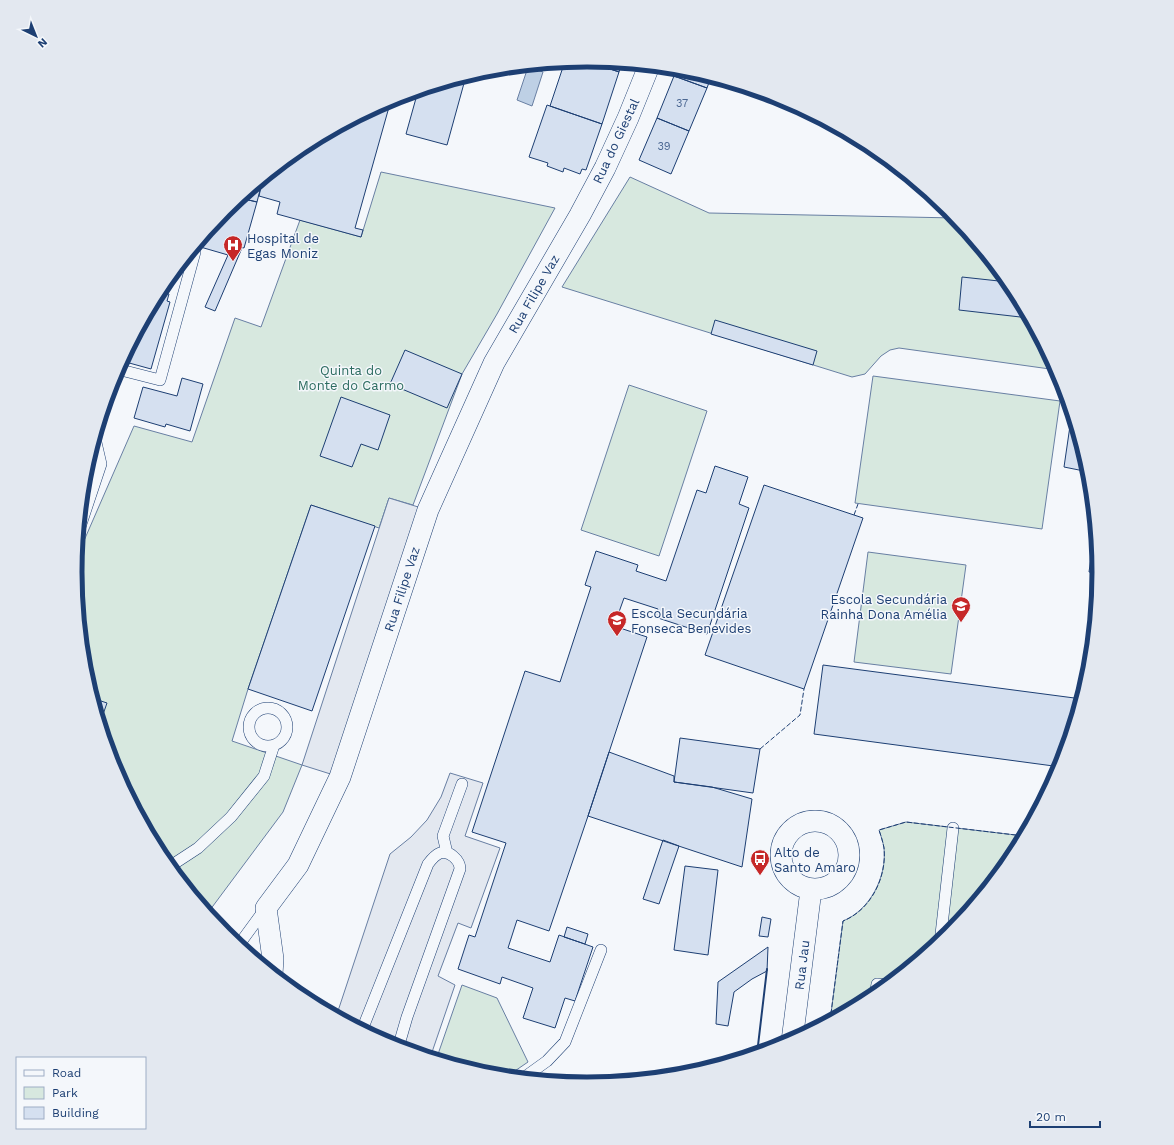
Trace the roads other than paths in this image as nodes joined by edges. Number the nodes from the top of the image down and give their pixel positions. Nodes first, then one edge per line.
1 (647, 70) edge
2 (580, 215) joint
3 (194, 255) edge
4 (124, 371) edge
5 (97, 448) edge
6 (86, 510) edge
7 (274, 745) dead end
8 (462, 784) dead end
9 (953, 828) dead end
10 (447, 853) junction
11 (174, 863) edge
12 (811, 890) dead end
13 (266, 908) junction
14 (941, 933) edge
15 (242, 941) edge
16 (601, 950) dead end
17 (272, 968) edge
18 (364, 1026) edge
19 (793, 1034) edge
20 (400, 1042) edge
21 (528, 1075) edge

1 - 2 street, Rua do Giestal
2 - 13 street, Rua Filipe Vaz
3 - 4 lane
5 - 6 lane
7 - 11 lane
8 - 10 lane
9 - 14 lane
10 - 18 lane
10 - 20 lane
12 - 19 street, Rua Jau
13 - 15 lane
13 - 17 street
16 - 21 lane

